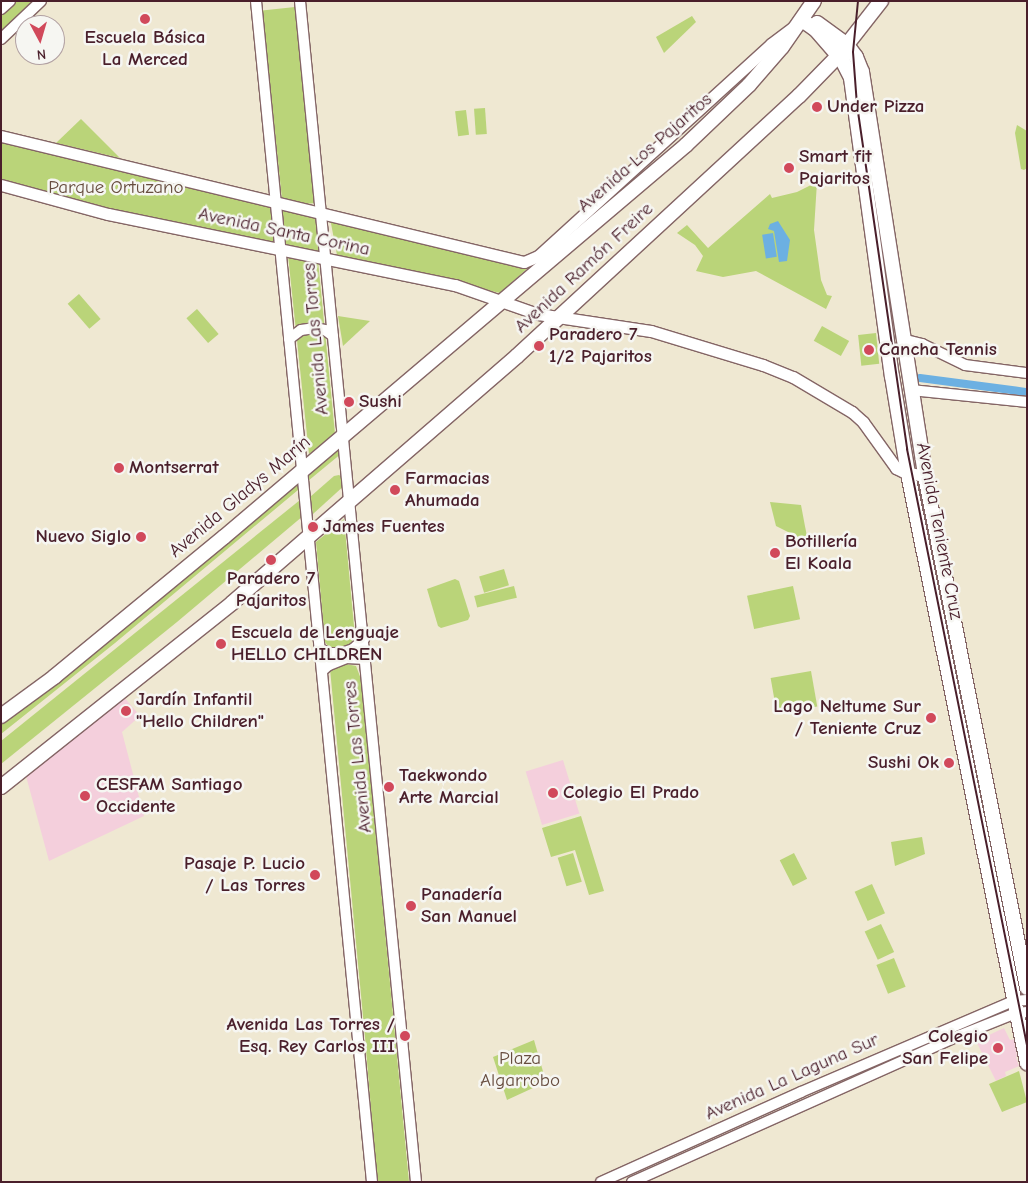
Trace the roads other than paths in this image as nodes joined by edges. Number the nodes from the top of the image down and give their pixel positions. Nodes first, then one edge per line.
1 (10, 1) edge
2 (41, 1) edge
3 (256, 1) edge
4 (300, 1) edge
5 (814, 1) edge
6 (880, 1) edge
7 (1, 9) edge
8 (804, 18) junction
9 (1, 40) edge
10 (842, 50) junction
11 (1, 136) edge
12 (1, 185) edge
13 (277, 210) junction
14 (323, 221) junction
15 (281, 249) junction
16 (327, 258) junction
17 (524, 262) joint
18 (499, 302) junction
19 (572, 305) junction
20 (559, 318) junction
21 (578, 321) junction
22 (333, 336) junction
23 (289, 339) junction
24 (902, 339) junction
25 (1027, 373) edge
26 (911, 390) junction
27 (1027, 402) edge
28 (342, 435) junction
29 (301, 471) junction
30 (908, 474) junction
31 (925, 476) junction
32 (350, 501) junction
33 (308, 538) junction
34 (364, 640) junction
35 (320, 649) junction
36 (366, 659) junction
37 (322, 671) junction
38 (1, 716) edge
39 (1, 788) edge
40 (1027, 988) edge
41 (1021, 1007) edge
42 (1027, 1064) edge
43 (372, 1182) edge
44 (416, 1182) edge
45 (601, 1182) edge
46 (632, 1182) edge

1 - 7 street
2 - 9 street
3 - 13 street, Avenida Las Torres
4 - 14 street, Avenida Las Torres
5 - 8 main road, Avenida Los Pajaritos
6 - 10 main road
8 - 10 main road, Avenida Teniente Cruz
8 - 17 main road, Avenida Los Pajaritos
8 - 18 main road, Avenida Los Pajaritos
10 - 19 main road, Avenida Ramón Freire
10 - 24 main road, Avenida Teniente Cruz
10 - 30 main road, Avenida Teniente Cruz
11 - 13 main road, Avenida Santa Corina
12 - 15 main road, Avenida Santa Corina
13 - 14 main road, Avenida Santa Corina
13 - 15 street, Avenida Las Torres
14 - 16 street, Avenida Las Torres
14 - 17 main road, Avenida Santa Corina
15 - 16 main road, Avenida Santa Corina
15 - 23 street, Avenida Las Torres
16 - 18 main road, Avenida Santa Corina
16 - 22 street, Avenida Las Torres
18 - 20 main road, Avenida Santa Corina
18 - 28 main road, Avenida Gladys Marín
19 - 20 main road, Avenida Ramón Freire
19 - 21 main road
20 - 21 main road, Avenida Santa Corina
20 - 32 main road, Avenida Ramón Freire
21 - 30 main road, Avenida Santa Corina
22 - 23 street
22 - 28 street, Avenida Las Torres
23 - 29 street, Avenida Las Torres
24 - 25 street
24 - 26 main road, Avenida Teniente Cruz
26 - 27 street
26 - 31 main road, Avenida Teniente Cruz
28 - 29 main road, Avenida Gladys Marín
28 - 32 street, Avenida Las Torres
29 - 33 street, Avenida Las Torres
29 - 38 main road, Avenida Gladys Marín
30 - 31 main road
30 - 41 main road, Avenida Teniente Cruz
31 - 40 main road, Avenida Teniente Cruz
32 - 33 main road
32 - 34 street, Avenida Las Torres
33 - 35 street, Avenida Las Torres
33 - 39 main road
34 - 35 street
34 - 36 street, Avenida Las Torres
35 - 37 street, Avenida Las Torres
36 - 37 street
36 - 44 street, Avenida Las Torres
37 - 43 street, Avenida Las Torres
41 - 42 main road, Avenida Teniente Cruz
41 - 45 street, Avenida La Laguna Sur
41 - 46 street, Avenida La Laguna Sur

